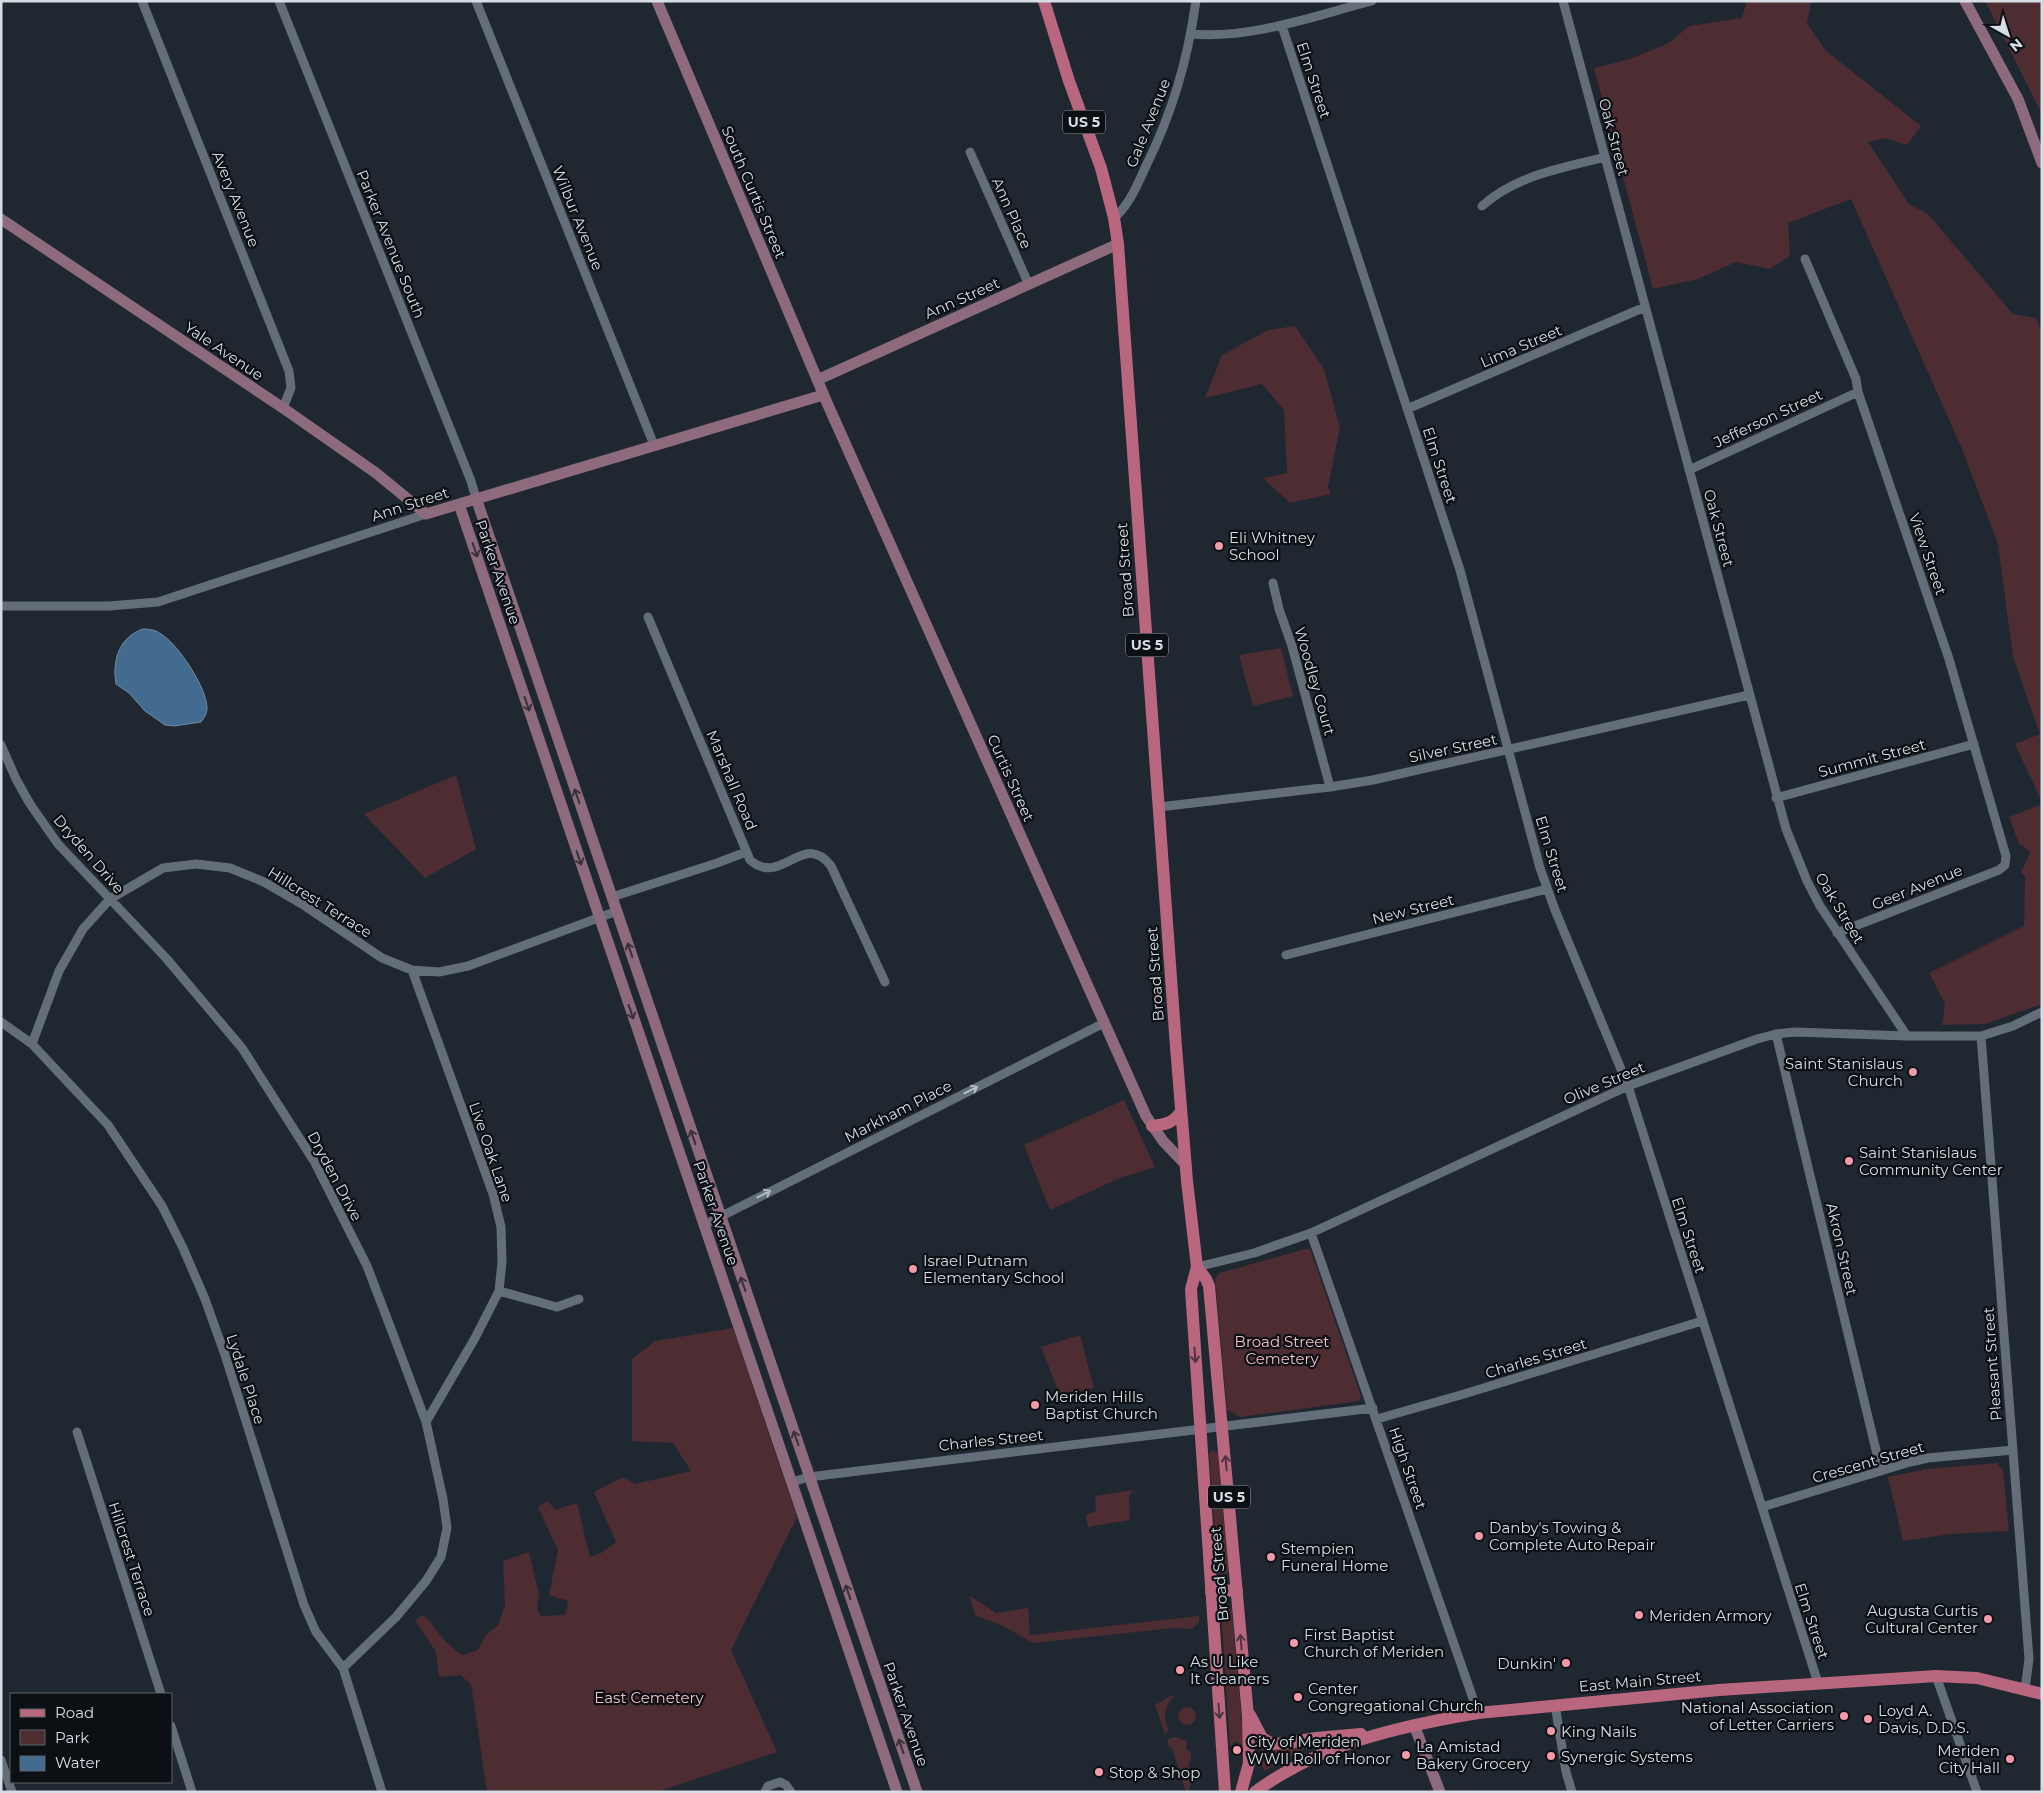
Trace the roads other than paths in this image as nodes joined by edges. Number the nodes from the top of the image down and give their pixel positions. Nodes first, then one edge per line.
1 (142, 1) edge
2 (279, 1) edge
3 (476, 1) edge
4 (657, 1) edge
5 (1044, 1) edge
6 (1196, 1) edge
7 (1372, 1) edge
8 (1563, 1) edge
9 (1965, 1) edge
10 (1282, 26) junction
11 (1191, 34) junction
12 (970, 152) dead end
13 (1605, 157) junction
14 (2042, 163) edge
15 (1482, 206) dead end
16 (1114, 218) junction
17 (1, 219) edge
18 (1118, 244) junction
19 (1805, 260) dead end
20 (1029, 285) junction
21 (1645, 307) junction
22 (817, 380) junction
23 (1858, 392) junction
24 (823, 395) junction
25 (283, 408) junction
26 (1407, 409) junction
27 (654, 445) junction
28 (1689, 470) junction
29 (476, 498) junction
30 (459, 504) junction
31 (426, 514) junction
32 (1273, 583) dead end
33 (1, 606) edge
34 (648, 617) dead end
35 (526, 644) junction
36 (508, 650) junction
37 (1749, 695) junction
38 (1974, 744) junction
39 (1, 745) edge
40 (1508, 750) junction
41 (571, 776) junction
42 (553, 782) junction
43 (1330, 787) junction
44 (1776, 798) junction
45 (1159, 807) junction
46 (746, 852) junction
47 (2005, 865) joint
48 (1547, 889) junction
49 (612, 897) junction
50 (110, 899) junction
51 (617, 911) junction
52 (599, 918) junction
53 (1837, 933) junction
54 (1286, 955) dead end
55 (412, 970) junction
56 (885, 982) dead end
57 (2042, 1012) edge
58 (1, 1022) edge
59 (1104, 1023) junction
60 (1776, 1034) junction
61 (1907, 1036) junction
62 (1981, 1036) junction
63 (32, 1044) junction
64 (669, 1065) junction
65 (651, 1071) junction
66 (1628, 1086) junction
67 (1182, 1111) junction
68 (1152, 1126) junction
69 (1186, 1165) junction
70 (720, 1216) junction
71 (704, 1224) junction
72 (1311, 1233) junction
73 (1197, 1267) junction
74 (499, 1291) junction
75 (579, 1299) dead end
76 (1702, 1321) junction
77 (769, 1359) junction
78 (752, 1365) junction
79 (1373, 1408) junction
80 (1377, 1419) junction
81 (426, 1422) junction
82 (1222, 1426) junction
83 (1200, 1429) junction
84 (77, 1432) dead end
85 (2012, 1450) junction
86 (1881, 1471) junction
87 (809, 1477) junction
88 (792, 1482) junction
89 (1762, 1507) junction
90 (1237, 1590) junction
91 (1211, 1592) junction
92 (867, 1646) junction
93 (850, 1652) junction
94 (343, 1668) junction
95 (1936, 1676) junction
96 (1818, 1683) junction
97 (2026, 1689) junction
98 (161, 1693) edge
99 (2042, 1694) edge
100 (1555, 1704) junction
101 (1247, 1708) junction
102 (1478, 1713) junction
103 (1414, 1725) junction
104 (172, 1729) edge
105 (1387, 1732) junction
106 (1, 1760) edge
107 (12, 1792) edge
108 (192, 1792) edge
109 (382, 1792) edge
110 (765, 1792) edge
111 (791, 1792) edge
112 (897, 1792) edge
113 (917, 1792) edge
114 (1225, 1792) edge
115 (1241, 1792) edge
116 (1256, 1792) edge
117 (1440, 1792) edge
118 (1572, 1792) edge
119 (1977, 1792) edge

1 - 25 street, Avery Avenue
2 - 29 street, Parker Avenue South
3 - 27 street, Wilbur Avenue
4 - 22 street, South Curtis Street
5 - 16 main road, Broad Street / US 5
6 - 11 street, Gale Avenue
7 - 10 street
8 - 13 street, Oak Street
9 - 14 street
10 - 11 street
10 - 26 street, Elm Street
11 - 16 street, Gale Avenue
12 - 20 street, Ann Place
13 - 15 street
13 - 21 street, Oak Street
16 - 18 main road, Broad Street / US 5
17 - 25 street, Yale Avenue
18 - 20 street, Ann Street
18 - 45 main road, Broad Street / US 5
19 - 23 street, View Street
20 - 22 street, Ann Street
21 - 26 street, Lima Street
21 - 28 street, Oak Street
22 - 24 street, South Curtis Street
23 - 28 street, Jefferson Street
23 - 38 street, View Street
24 - 27 street, Ann Street
24 - 59 street, Curtis Street
25 - 31 street, Yale Avenue
26 - 40 street, Elm Street
27 - 29 street, Ann Street
28 - 37 street, Oak Street
29 - 30 street, Ann Street
29 - 35 street, Parker Avenue
30 - 31 street, Ann Street
30 -> 36 street, Parker Avenue
31 - 33 street, Ann Street
32 - 43 street, Woodley Court
34 - 46 street, Marshall Road
35 - 36 street, Parker Avenue
35 - 41 street, Parker Avenue
36 -> 42 street, Parker Avenue
37 - 40 street, Silver Street
37 - 44 street, Oak Street
38 - 44 street, Summit Street
38 - 47 street, View Street
39 - 50 street, Dryden Drive
40 - 43 street, Silver Street
40 - 48 street, Elm Street
41 - 42 street
49 -> 41 street, Parker Avenue
42 -> 52 street, Parker Avenue
43 - 45 street, Silver Street
44 - 53 street, Oak Street
45 - 67 main road, Broad Street / US 5
46 - 49 street, Marshall Road
46 - 56 street
47 - 53 street, Geer Avenue
48 - 54 street, New Street
48 - 66 street, Elm Street
49 - 51 street, Parker Avenue
50 - 55 street, Hillcrest Terrace
50 - 63 street, Hillcrest Terrace
50 - 81 street, Dryden Drive
51 - 52 street, Hillcrest Terrace
64 -> 51 street, Parker Avenue
52 - 55 street, Hillcrest Terrace
52 -> 65 street, Parker Avenue
53 - 61 street, Oak Street
55 - 74 street, Live Oak Lane
57 - 62 street, Olive Street
58 - 63 street, Lydale Place
59 - 68 street, Curtis Street
70 -> 59 street, Markham Place
60 - 61 street, Olive Street
60 - 66 street, Olive Street
60 - 86 street, Akron Street
61 - 62 street, Olive Street
62 - 85 street, Pleasant Street
63 - 94 street, Lydale Place
64 - 65 street
70 -> 64 street, Parker Avenue
65 - 71 street, Parker Avenue
66 - 72 street, Olive Street
66 - 76 street, Elm Street
67 - 68 main road
67 - 69 main road, Broad Street / US 5
68 - 69 street, Curtis Street
69 - 73 main road, Broad Street / US 5
70 - 71 street, Markham Place
77 -> 70 street, Parker Avenue
71 - 78 street, Parker Avenue
72 - 73 street, Olive Street
72 - 79 street, High Street
73 - 82 main road, Broad Street / US 5
73 -> 83 main road, Broad Street / US 5
74 - 75 street
74 - 81 street, Live Oak Lane
76 - 80 street, Charles Street
76 - 89 street, Elm Street
77 - 78 street
87 -> 77 street, Parker Avenue
78 - 88 street, Parker Avenue
79 - 80 street, High Street
79 - 82 street, Charles Street
80 - 102 street, High Street
81 - 94 street, Dryden Drive
82 - 83 street, Charles Street
90 -> 82 main road, Broad Street / US 5
83 - 87 street, Charles Street
83 - 91 main road, Broad Street / US 5
84 - 98 street, Hillcrest Terrace
85 - 86 street, Crescent Street
85 - 97 street, Pleasant Street
86 - 89 street, Crescent Street
87 - 88 street, Charles Street
92 -> 87 street, Parker Avenue
88 - 93 street, Parker Avenue
89 - 96 street, Elm Street
90 - 91 main road
101 -> 90 main road, Broad Street / US 5
91 -> 114 main road, Broad Street / US 5
92 - 93 street
113 -> 92 street, Parker Avenue
93 - 112 street, Parker Avenue
94 - 109 street, Lydale Place
95 - 96 main road, East Main Street
95 - 97 main road, East Main Street
95 - 119 street
96 - 100 main road, East Main Street
97 - 99 main road, East Main Street
100 - 102 main road, East Main Street
100 - 118 street
101 - 105 main road
101 - 115 main road, Broad Street / US 5
102 - 103 main road, East Main Street
103 - 105 main road, East Main Street
103 - 117 street
104 - 108 street
105 - 116 main road, East Main Street
106 - 107 street
110 - 111 street

